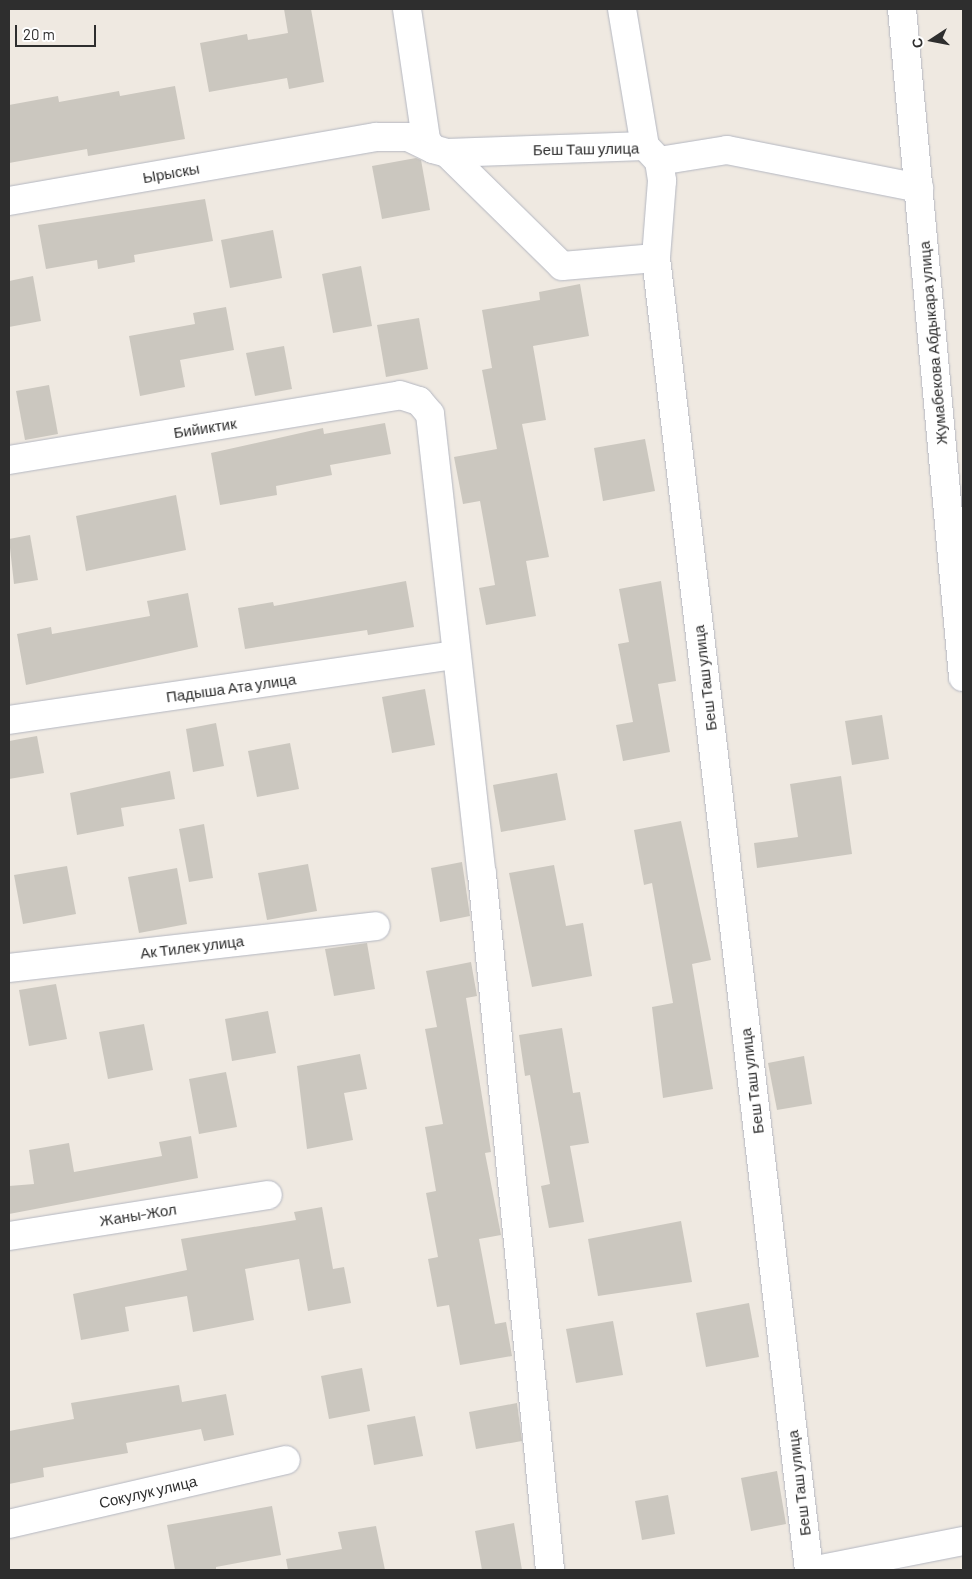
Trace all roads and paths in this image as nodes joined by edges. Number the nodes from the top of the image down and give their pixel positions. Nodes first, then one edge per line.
1 (407, 9) edge
2 (622, 9) edge
3 (902, 9) edge
4 (440, 151) junction
5 (652, 153) junction
6 (919, 188) junction
7 (9, 201) edge
8 (656, 258) junction
9 (9, 460) edge
10 (454, 655) junction
11 (963, 677) edge
12 (9, 720) edge
13 (376, 926) dead end
14 (9, 968) edge
15 (268, 1195) dead end
16 (9, 1236) edge
17 (286, 1460) dead end
18 (9, 1524) edge
19 (963, 1541) edge
20 (550, 1570) edge
21 (809, 1570) edge
22 (816, 1570) edge

1 - 4 street
2 - 5 street
3 - 6 street, Жумабекова Абдыкара улица
4 - 5 street, Беш Таш улица
4 - 7 street, Ырыскы
4 - 8 street
5 - 6 street
5 - 8 street, Беш Таш улица
6 - 11 street, Жумабекова Абдыкара улица
8 - 21 street, Беш Таш улица
9 - 10 street, Бийиктик
10 - 12 street, Падыша Ата улица
10 - 20 street
13 - 14 street, Ак Тилек улица
15 - 16 street, Жаны-Жол
17 - 18 street, Сокулук улица
19 - 22 street

